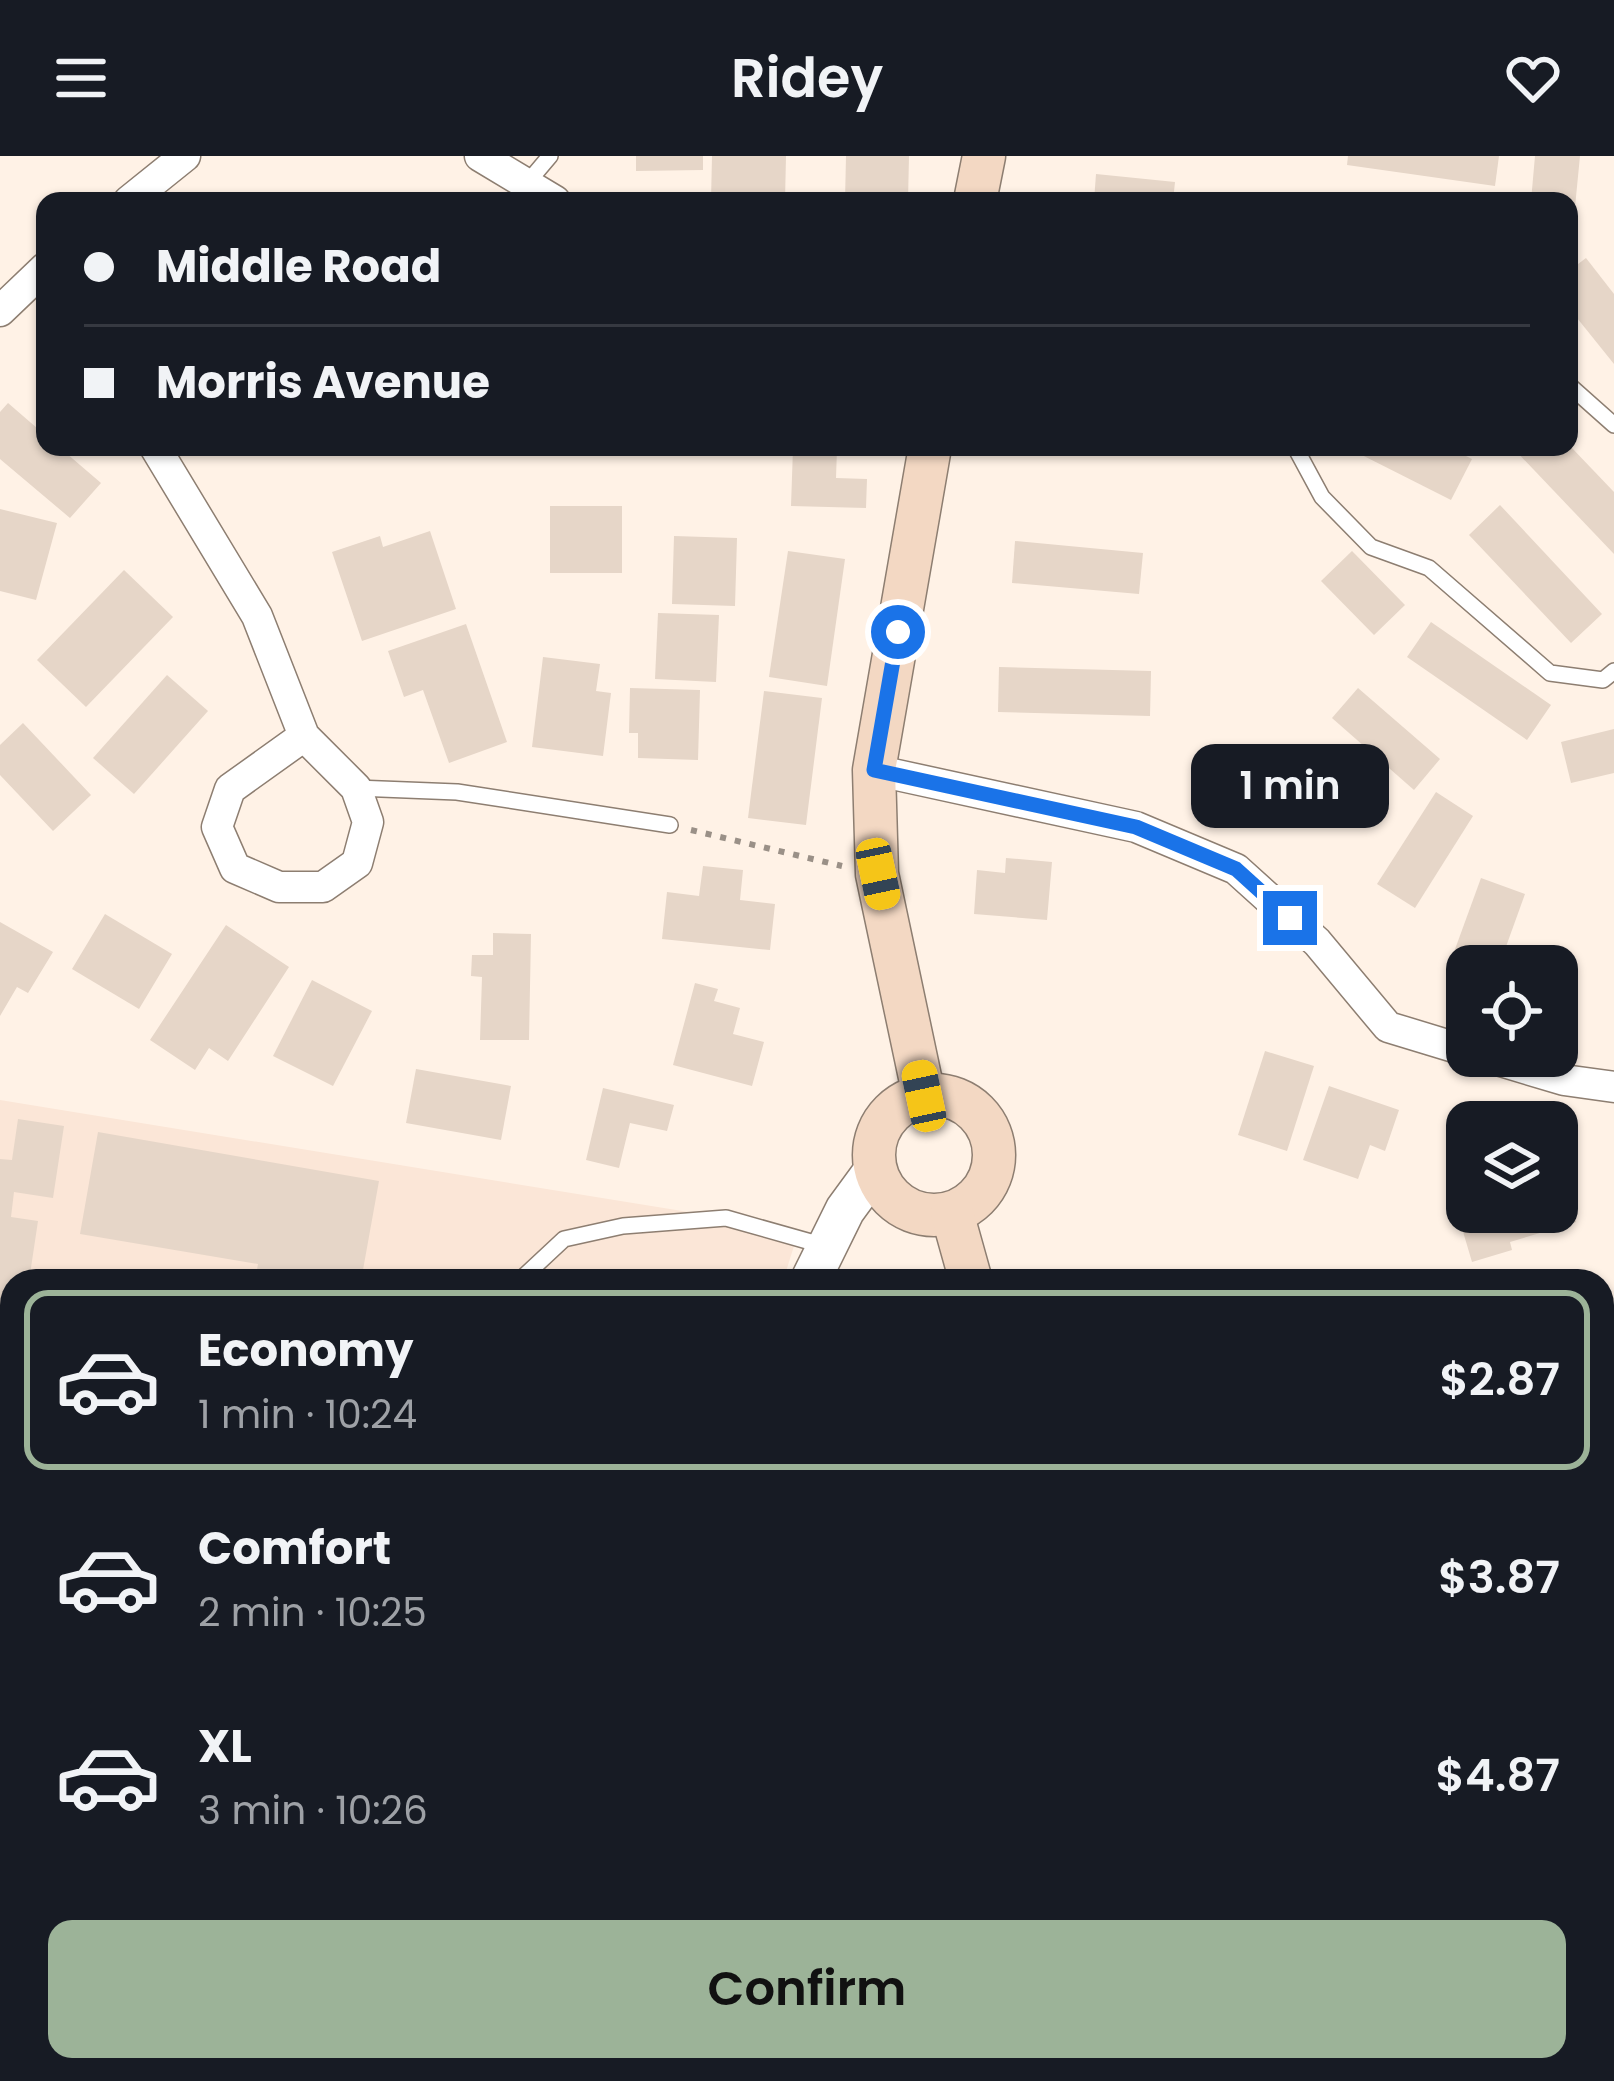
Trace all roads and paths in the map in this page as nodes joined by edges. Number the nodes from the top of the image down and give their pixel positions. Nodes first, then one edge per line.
1 (185, 156) edge
2 (480, 156) edge
3 (550, 156) edge
4 (985, 156) edge
5 (528, 182) junction
6 (140, 192) edge
7 (542, 192) edge
8 (978, 192) edge
9 (36, 286) edge
10 (0, 311) edge
11 (1578, 393) edge
12 (1614, 425) edge
13 (160, 456) edge
14 (928, 456) edge
15 (1300, 456) edge
16 (1614, 671) edge
17 (304, 736) junction
18 (874, 770) junction
19 (356, 788) junction
20 (670, 825) joint
21 (878, 874) junction
22 (1446, 1045) edge
23 (1551, 1077) edge
24 (1614, 1087) edge
25 (924, 1096) junction
26 (875, 1169) junction
27 (952, 1213) junction
28 (818, 1263) edge
29 (532, 1269) edge
30 (968, 1269) edge

1 - 6 street
2 - 5 street
3 - 5 lane
4 - 8 main road
5 - 7 street
9 - 10 street
11 - 12 lane
13 - 17 street
14 - 18 main road
15 - 16 lane
17 - 19 street
17 - 19 street
18 - 21 main road
18 - 22 street
19 - 20 lane
20 - 21 path
21 - 25 main road
23 - 24 street
25 - 26 main road
25 - 27 main road
26 - 27 main road
26 - 28 street
27 - 30 main road
28 - 29 lane

